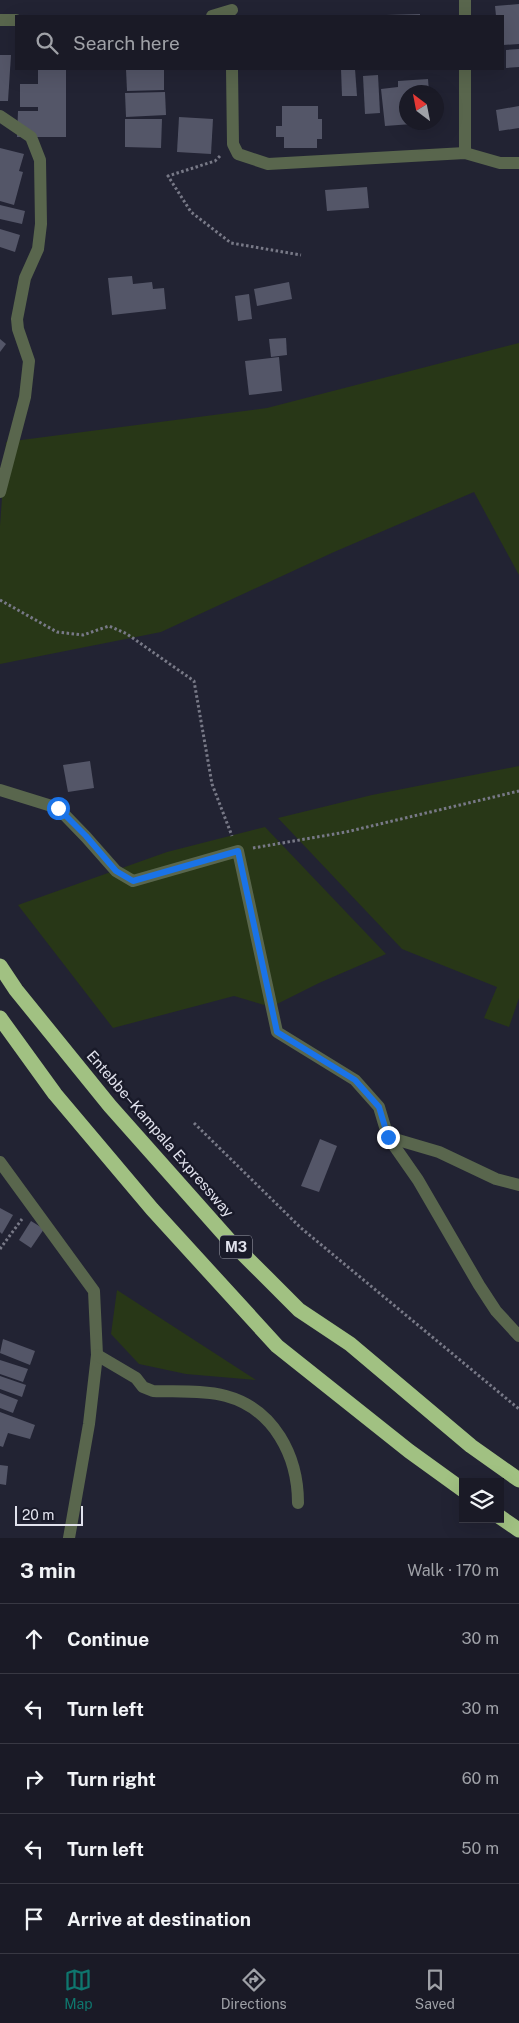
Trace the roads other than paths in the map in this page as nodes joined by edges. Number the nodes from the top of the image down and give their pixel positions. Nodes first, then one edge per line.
1 (465, 0) edge
2 (233, 9) edge
3 (215, 15) edge
4 (465, 15) edge
5 (0, 20) edge
6 (15, 20) edge
7 (232, 70) edge
8 (465, 70) edge
9 (0, 116) edge
10 (465, 153) junction
11 (519, 163) edge
12 (0, 492) edge
13 (0, 790) edge
14 (0, 966) edge
15 (0, 1018) edge
16 (388, 1137) junction
17 (0, 1162) edge
18 (519, 1185) edge
19 (519, 1336) edge
20 (97, 1355) junction
21 (519, 1480) edge
22 (459, 1487) edge
23 (298, 1503) dead end
24 (504, 1520) edge
25 (519, 1530) edge
26 (69, 1538) edge

1 - 4 street
2 - 3 street
5 - 6 street
7 - 10 street
8 - 10 street
9 - 12 street
10 - 11 street
13 - 16 street
14 - 21 highway, Entebbe–Kampala Expressway / M3
15 - 22 highway, M3
16 - 18 street
16 - 19 street
17 - 20 street
20 - 23 street
20 - 26 street
24 - 25 highway

